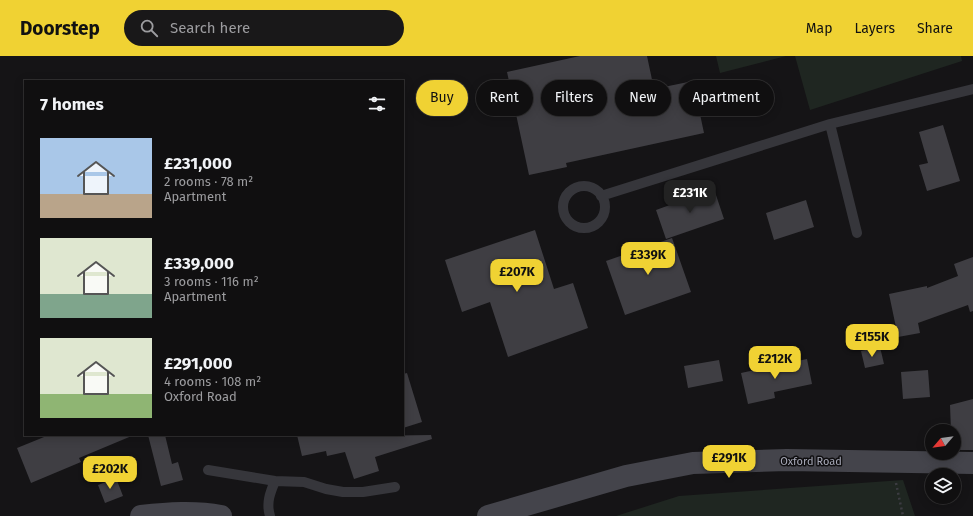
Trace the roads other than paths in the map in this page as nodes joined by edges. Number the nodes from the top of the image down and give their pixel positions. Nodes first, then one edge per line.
1 (973, 89) edge
2 (830, 124) junction
3 (601, 196) junction
4 (857, 233) dead end
5 (973, 464) edge
6 (208, 470) dead end
7 (274, 480) junction
8 (395, 487) dead end
9 (141, 516) edge
10 (221, 516) edge
11 (270, 516) edge
12 (488, 516) edge

1 - 2 lane
2 - 3 lane
2 - 4 lane
3 - 3 lane
5 - 12 main road, Oxford Road
6 - 7 lane
7 - 8 lane
7 - 11 lane
9 - 10 main road

